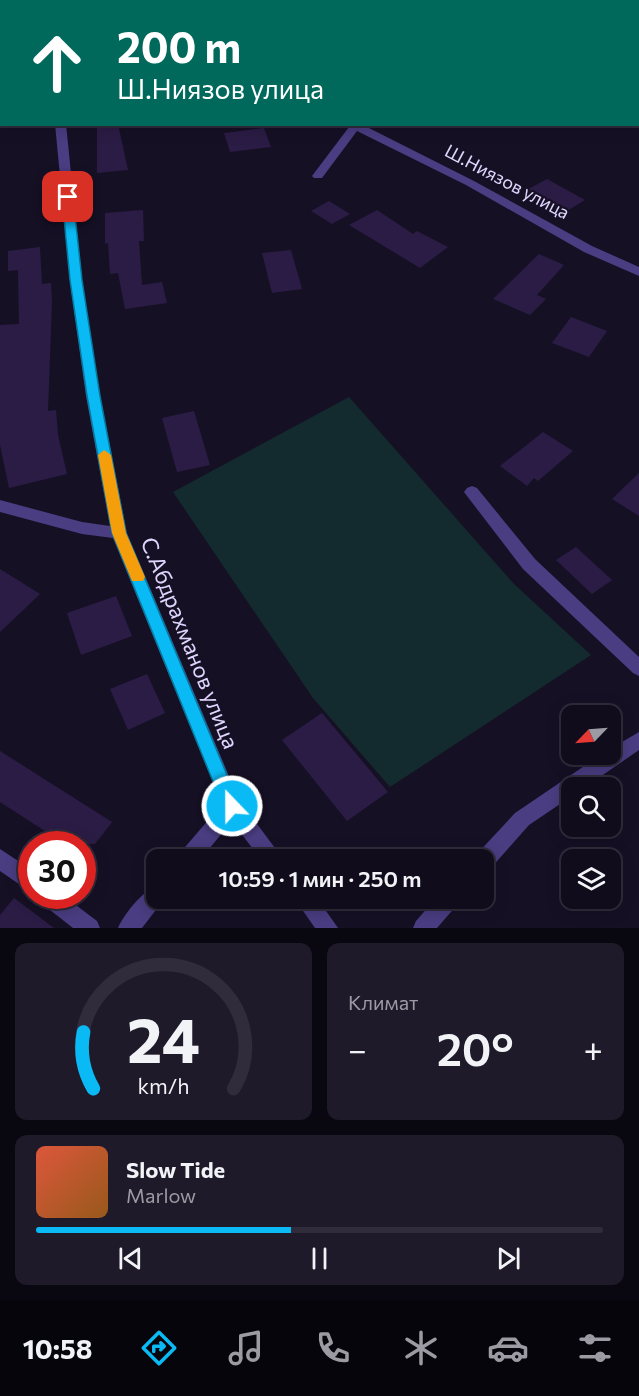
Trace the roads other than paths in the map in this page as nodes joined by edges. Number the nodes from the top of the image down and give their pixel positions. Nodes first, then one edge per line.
1 (60, 126) edge
2 (353, 126) edge
3 (318, 176) dead end
4 (639, 272) edge
5 (472, 492) dead end
6 (0, 506) edge
7 (119, 533) junction
8 (639, 668) edge
9 (639, 740) edge
10 (232, 806) junction
11 (196, 849) edge
12 (265, 849) edge
13 (494, 850) edge
14 (0, 859) edge
15 (18, 872) edge
16 (146, 907) edge
17 (65, 909) edge
18 (313, 909) edge
19 (440, 909) edge
20 (90, 928) edge
21 (128, 928) edge
22 (328, 928) edge
23 (423, 928) edge

1 - 7 street, С.Абдрахманов улица
2 - 3 street, Ш.Ниязов улица
2 - 4 street, Ш.Ниязов улица
5 - 8 street
6 - 7 street, С.Абдрахманов улица
7 - 10 street, С.Абдрахманов улица
9 - 13 street
10 - 11 street
10 - 12 street, С.Абдрахманов улица
14 - 15 street
16 - 21 street
17 - 20 street
18 - 22 street
19 - 23 street

